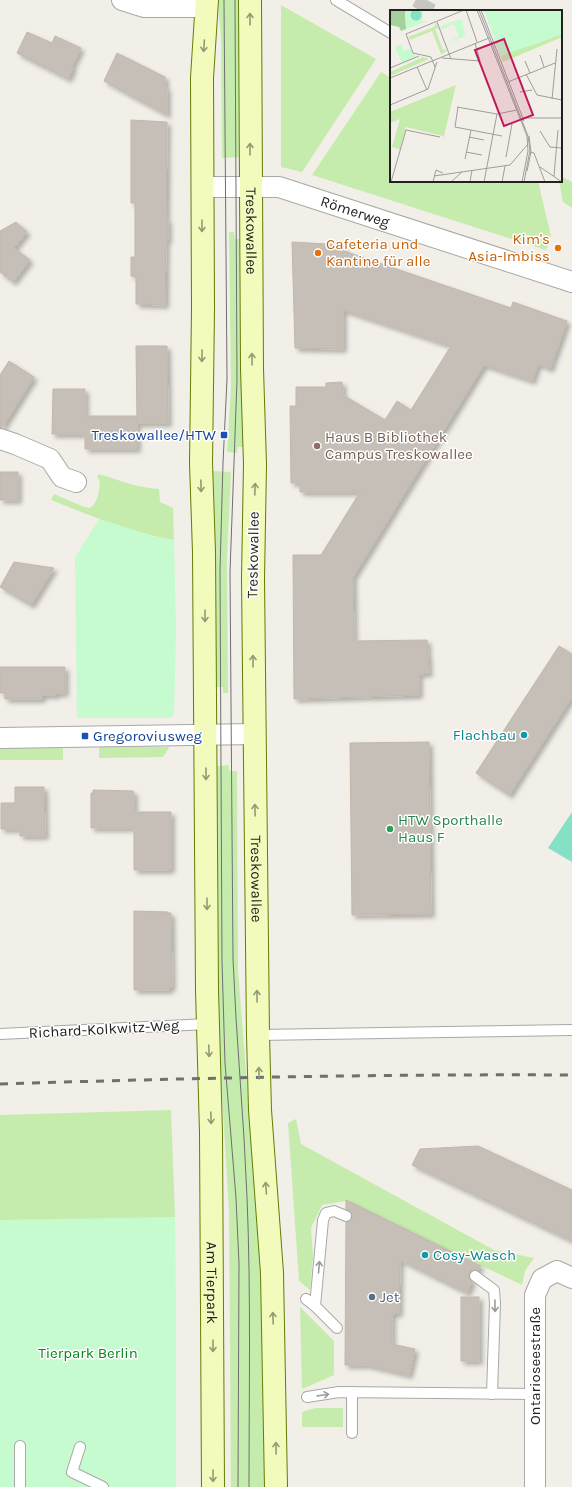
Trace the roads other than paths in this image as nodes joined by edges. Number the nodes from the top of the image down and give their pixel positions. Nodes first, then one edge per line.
1 (122, 0) edge
2 (250, 0) edge
3 (336, 0) edge
4 (207, 4) edge
5 (390, 32) edge
6 (202, 187) junction
7 (250, 188) junction
8 (572, 282) edge
9 (0, 440) edge
10 (76, 482) dead end
11 (254, 734) junction
12 (206, 735) junction
13 (0, 738) edge
14 (208, 1024) junction
15 (572, 1030) edge
16 (0, 1034) edge
17 (258, 1035) junction
18 (346, 1216) dead end
19 (564, 1274) edge
20 (475, 1276) dead end
21 (306, 1299) dead end
22 (315, 1306) junction
23 (337, 1328) dead end
24 (352, 1392) junction
25 (492, 1394) junction
26 (535, 1394) junction
27 (307, 1397) dead end
28 (352, 1433) dead end
29 (20, 1446) dead end
30 (80, 1447) dead end
31 (20, 1487) edge
32 (103, 1487) edge
33 (213, 1487) edge
34 (276, 1487) edge
35 (535, 1487) edge

1 - 4 street
7 -> 2 main road, Treskowallee
3 - 5 lane
4 -> 6 main road
6 - 7 street, Römerweg
6 -> 12 main road
7 - 8 street, Römerweg
11 -> 7 main road, Treskowallee
9 - 10 street
11 - 12 street
17 -> 11 main road, Treskowallee
12 - 13 street
12 -> 14 main road
14 - 16 lane, Richard-Kolkwitz-Weg
14 -> 33 main road, Am Tierpark
15 - 17 lane
34 -> 17 main road, Treskowallee
22 -> 18 lane
19 - 26 street, Ontarioseestraße
20 -> 25 lane
21 - 22 lane
22 - 23 lane
24 - 25 lane
27 -> 24 lane
24 - 28 lane
25 - 26 lane
26 - 35 street, Ontarioseestraße
29 - 31 lane
30 - 32 lane

